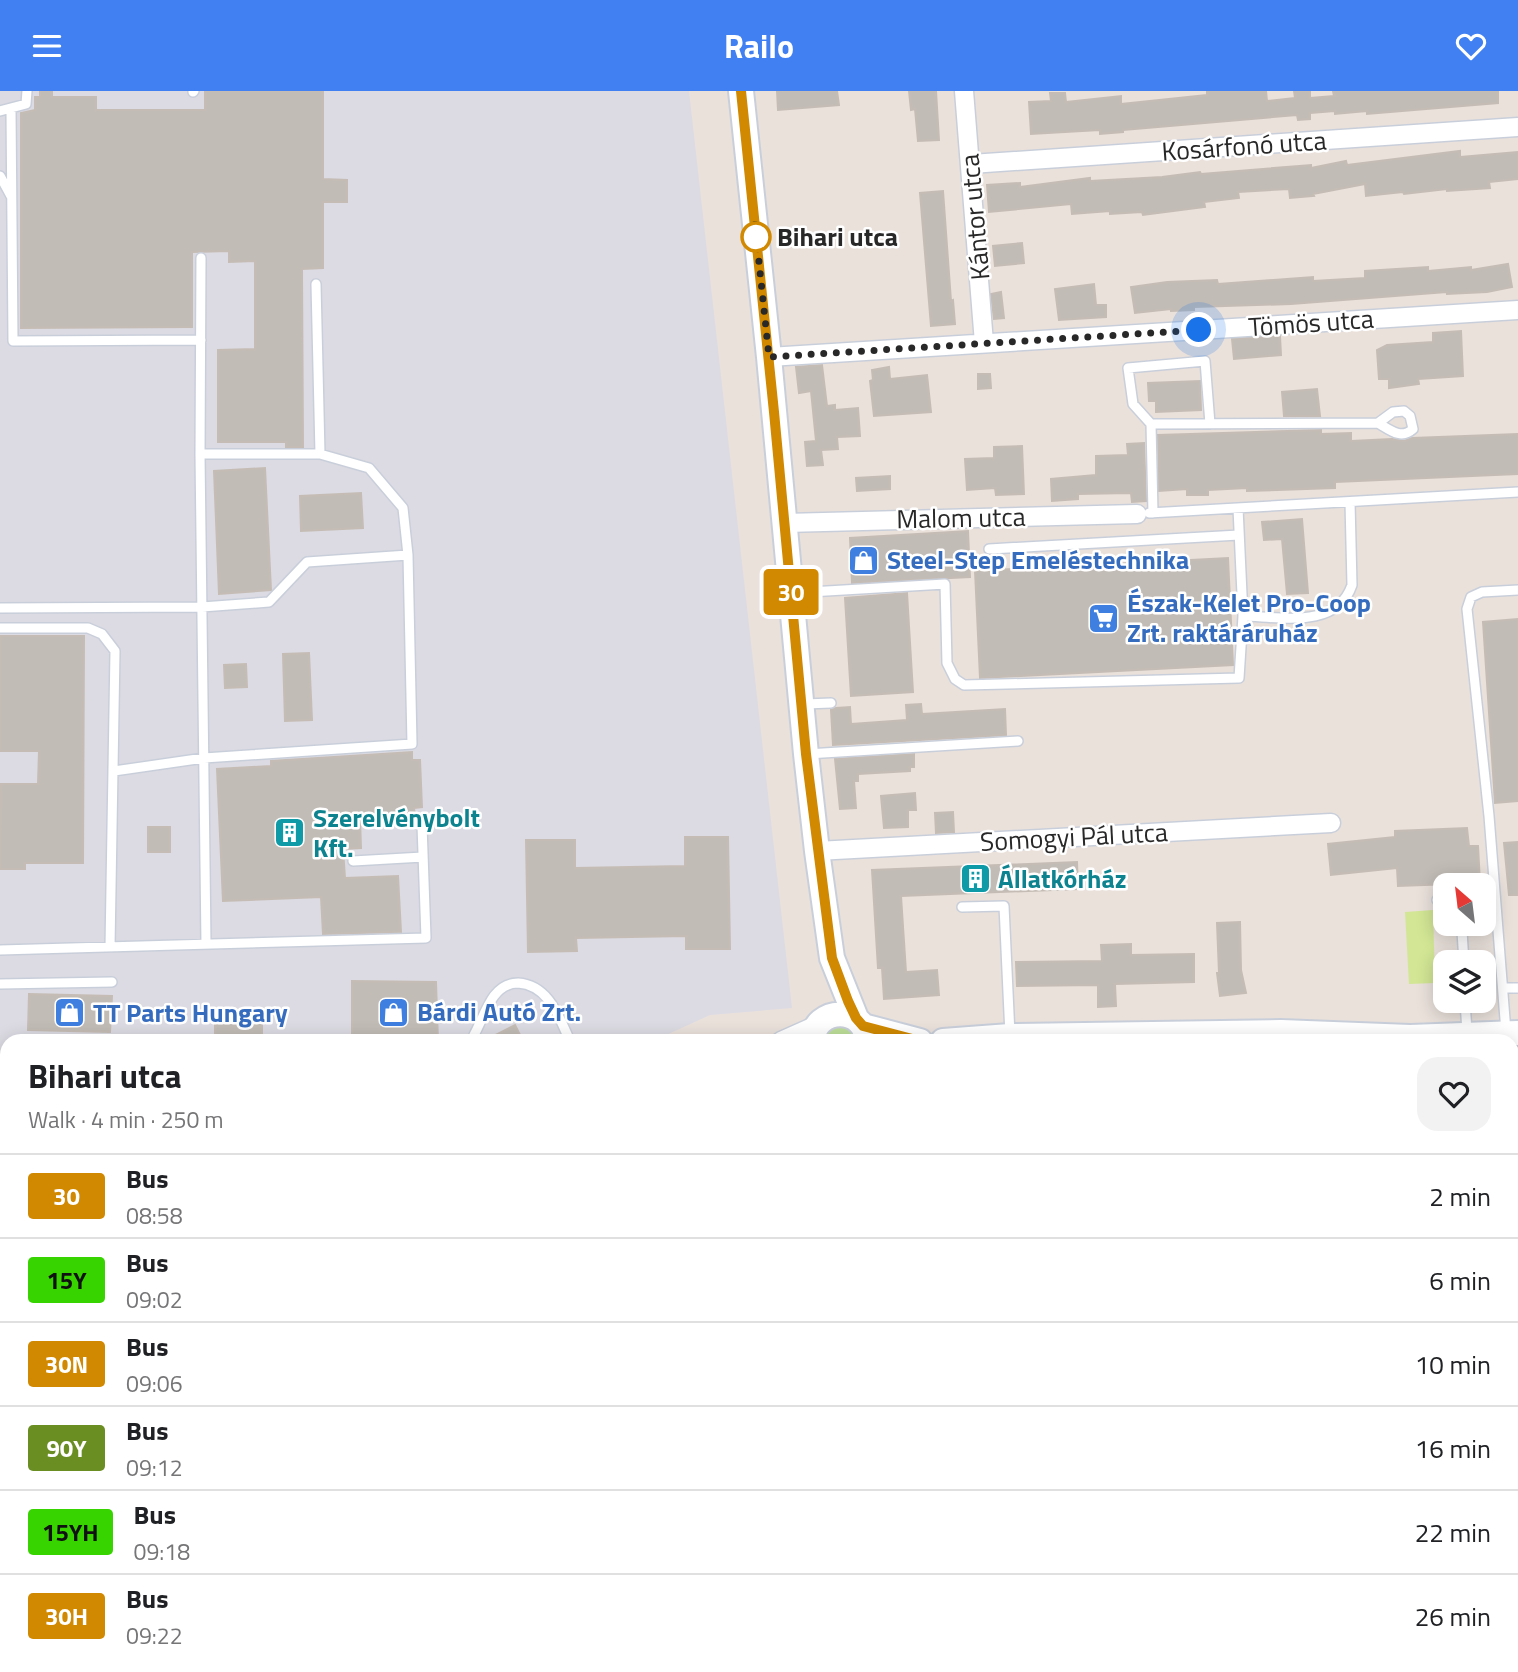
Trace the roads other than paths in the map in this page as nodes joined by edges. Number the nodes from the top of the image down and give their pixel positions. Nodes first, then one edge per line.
1 (27, 91) edge
2 (741, 91) edge
3 (964, 91) edge
4 (11, 110) junction
5 (0, 111) edge
6 (1518, 127) edge
7 (971, 164) junction
8 (0, 176) edge
9 (12, 197) junction
10 (201, 258) dead end
11 (316, 284) dead end
12 (1518, 310) edge
13 (201, 340) junction
14 (985, 343) junction
15 (769, 357) junction
16 (1378, 423) dead end
17 (1151, 424) junction
18 (1210, 424) junction
19 (200, 454) junction
20 (320, 454) junction
21 (1518, 492) edge
22 (1350, 502) junction
23 (1238, 508) junction
24 (1145, 513) junction
25 (785, 523) junction
26 (1239, 535) junction
27 (989, 549) dead end
28 (408, 555) junction
29 (1518, 590) edge
30 (791, 593) junction
31 (202, 607) junction
32 (0, 608) edge
33 (1243, 616) junction
34 (0, 628) edge
35 (831, 703) dead end
36 (801, 705) junction
37 (1018, 741) dead end
38 (806, 754) junction
39 (204, 758) junction
40 (114, 771) junction
41 (1331, 823) dead end
42 (422, 825) dead end
43 (817, 851) junction
44 (423, 857) junction
45 (353, 861) dead end
46 (962, 907) dead end
47 (205, 944) junction
48 (110, 947) junction
49 (0, 950) edge
50 (832, 958) junction
51 (111, 982) dead end
52 (0, 984) edge
53 (1504, 988) junction
54 (1518, 988) edge
55 (1466, 1013) edge
56 (818, 1028) edge
57 (862, 1028) edge
58 (1512, 1033) edge
59 (475, 1034) edge
60 (566, 1034) edge
61 (801, 1034) edge
62 (889, 1034) edge
63 (1010, 1034) edge
64 (1467, 1034) joint

1 - 4 lane
2 - 15 main road
3 - 7 street, Kántor utca
4 - 5 lane
4 - 9 lane
6 - 7 street, Kosárfonó utca
7 - 14 street, Kántor utca
8 - 9 lane
9 - 13 lane
10 - 13 lane
11 - 20 lane
12 - 14 street, Tömös utca
13 - 19 lane
14 - 15 street, Tömös utca
15 - 25 main road
16 - 18 lane
17 - 18 lane
17 - 18 lane
17 - 24 lane
19 - 20 lane
19 - 31 lane
20 - 28 lane
21 - 22 lane
22 - 23 lane
22 - 33 lane
23 - 24 lane
23 - 26 lane
24 - 25 street, Malom utca
25 - 30 main road
26 - 27 lane
26 - 33 lane
28 - 31 lane
28 - 39 lane
29 - 53 lane
30 - 33 lane
30 - 36 main road
31 - 32 lane
31 - 39 lane
34 - 40 lane
35 - 36 lane
36 - 38 main road
37 - 38 lane
38 - 43 main road
39 - 40 lane
39 - 47 lane
40 - 48 lane
41 - 43 street, Somogyi Pál utca
42 - 44 lane
43 - 50 main road
44 - 45 lane
44 - 47 lane
46 - 63 lane
47 - 48 lane
48 - 49 lane
50 - 56 main road
50 - 57 main road
51 - 52 lane
53 - 54 lane
53 - 58 lane
55 - 64 lane
56 - 57 main road
56 - 61 street
57 - 62 main road
58 - 64 main road
59 - 60 lane

